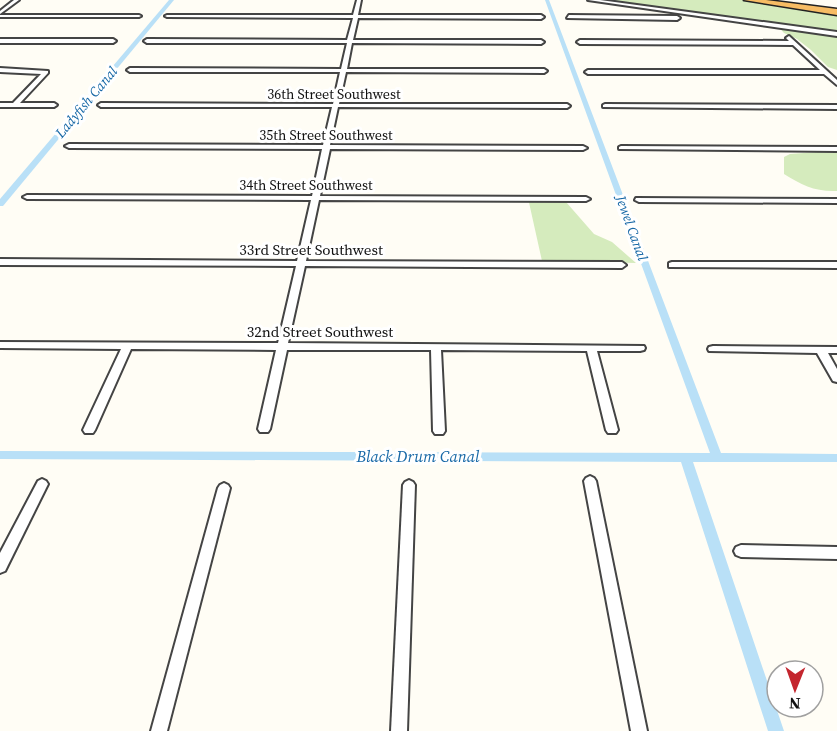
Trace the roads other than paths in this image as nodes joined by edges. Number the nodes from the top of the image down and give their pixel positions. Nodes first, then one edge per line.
1 (17, 0) edge
2 (359, 0) edge
3 (590, 0) edge
4 (748, 0) edge
5 (760, 0) edge
6 (780, 0) edge
7 (784, 1) edge
8 (837, 9) edge
9 (0, 14) edge
10 (139, 16) dead end
11 (167, 16) dead end
12 (356, 17) junction
13 (541, 17) dead end
14 (569, 17) dead end
15 (713, 17) junction
16 (776, 26) junction
17 (837, 34) edge
18 (0, 41) edge
19 (113, 41) dead end
20 (147, 41) dead end
21 (350, 42) junction
22 (541, 42) dead end
23 (580, 42) dead end
24 (794, 43) junction
25 (0, 70) edge
26 (130, 70) dead end
27 (343, 71) junction
28 (544, 71) dead end
29 (588, 72) dead end
30 (826, 72) junction
31 (837, 83) edge
32 (0, 105) edge
33 (15, 105) junction
34 (54, 105) dead end
35 (101, 105) dead end
36 (336, 105) junction
37 (567, 106) dead end
38 (605, 106) dead end
39 (837, 107) edge
40 (69, 146) dead end
41 (326, 147) junction
42 (583, 148) dead end
43 (621, 148) dead end
44 (837, 149) edge
45 (27, 197) dead end
46 (315, 198) junction
47 (586, 199) dead end
48 (639, 200) dead end
49 (837, 201) edge
50 (0, 262) edge
51 (301, 263) junction
52 (672, 264) dead end
53 (622, 265) dead end
54 (837, 265) edge
55 (0, 345) edge
56 (127, 346) junction
57 (282, 347) junction
58 (436, 348) junction
59 (591, 348) junction
60 (640, 348) dead end
61 (713, 349) dead end
62 (819, 350) junction
63 (837, 350) edge
64 (837, 378) edge
65 (264, 429) dead end
66 (89, 430) dead end
67 (439, 430) dead end
68 (612, 430) dead end
69 (590, 481) dead end
70 (42, 484) dead end
71 (409, 485) dead end
72 (224, 488) dead end
73 (741, 551) dead end
74 (837, 553) edge
75 (0, 567) edge
76 (159, 731) edge
77 (399, 731) edge
78 (639, 731) edge

1 - 9 street
2 - 12 street
3 - 15 street
4 - 8 highway
5 - 7 highway
6 - 7 highway
7 - 8 highway
9 - 10 street
11 - 12 street
12 - 13 street
12 - 21 street
14 - 15 street
15 - 16 street
16 - 17 street
16 - 24 street
18 - 19 street
20 - 21 street
21 - 22 street
21 - 27 street
23 - 24 street
24 - 30 street
25 - 33 street
26 - 27 street
27 - 28 street
27 - 36 street
29 - 30 street
30 - 31 street
32 - 33 street
33 - 34 street
35 - 36 street, 36th Street Southwest
36 - 37 street, 36th Street Southwest
36 - 41 street
38 - 39 street
40 - 41 street, 35th Street Southwest
41 - 42 street, 35th Street Southwest
41 - 46 street
43 - 44 street
45 - 46 street, 34th Street Southwest
46 - 47 street, 34th Street Southwest
46 - 51 street
48 - 49 street
50 - 51 street, 33rd Street Southwest
51 - 53 street, 33rd Street Southwest
51 - 57 street
52 - 54 street
55 - 56 street, 32nd Street Southwest
56 - 57 street, 32nd Street Southwest
56 - 66 street
57 - 58 street, 32nd Street Southwest
57 - 65 street
58 - 59 street, 32nd Street Southwest
58 - 67 street
59 - 60 street, 32nd Street Southwest
59 - 68 street
61 - 62 street
62 - 63 street
62 - 64 street
69 - 78 street
70 - 75 street
71 - 77 street
72 - 76 street
73 - 74 street

